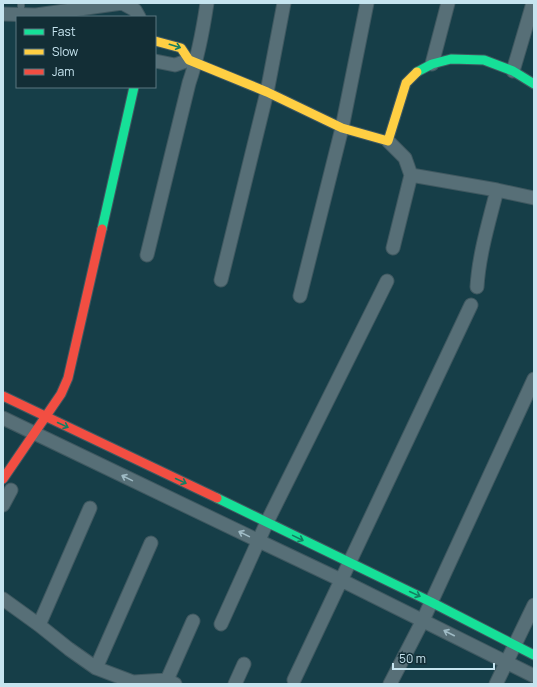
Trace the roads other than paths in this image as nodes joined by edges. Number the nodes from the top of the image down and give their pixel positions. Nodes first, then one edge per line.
1 (207, 3) edge
2 (284, 3) edge
3 (367, 3) edge
4 (448, 3) edge
5 (534, 3) edge
6 (100, 5) edge
7 (21, 9) edge
8 (3, 14) edge
9 (138, 16) edge
10 (156, 41) edge
11 (156, 61) edge
12 (192, 61) junction
13 (432, 64) junction
14 (513, 70) junction
15 (534, 84) edge
16 (134, 88) edge
17 (267, 92) junction
18 (342, 128) junction
19 (388, 141) junction
20 (411, 175) junction
21 (497, 190) junction
22 (534, 198) edge
23 (393, 248) dead end
24 (147, 255) dead end
25 (221, 280) dead end
26 (387, 281) dead end
27 (477, 287) dead end
28 (300, 296) dead end
29 (470, 305) dead end
30 (534, 379) edge
31 (3, 396) edge
32 (46, 417) junction
33 (3, 418) edge
34 (34, 433) junction
35 (3, 479) edge
36 (11, 490) dead end
37 (3, 505) edge
38 (90, 508) dead end
39 (267, 522) junction
40 (259, 541) junction
41 (151, 543) dead end
42 (350, 563) junction
43 (341, 580) junction
44 (3, 599) edge
45 (431, 602) junction
46 (534, 605) edge
47 (422, 620) junction
48 (193, 621) dead end
49 (221, 624) dead end
50 (39, 625) junction
51 (515, 645) junction
52 (534, 655) edge
53 (507, 663) junction
54 (244, 664) dead end
55 (96, 668) junction
56 (534, 676) edge
57 (294, 680) dead end
58 (171, 682) edge
59 (235, 684) edge
60 (390, 684) edge
61 (496, 684) edge

1 - 12 street
2 - 17 street
3 - 18 street
4 - 13 street
5 - 14 street
6 - 7 street
6 - 9 street
7 - 8 street
10 -> 12 street
11 - 12 street
12 - 17 street
12 - 24 street
13 - 14 street
13 - 19 street
14 - 15 street
16 - 32 street
17 - 18 street
17 - 25 street
18 - 19 street
18 - 28 street
19 - 20 street
20 - 21 street
20 - 23 street
21 - 22 street
21 - 27 street
26 - 39 street
29 - 42 street
30 - 45 street
31 - 32 street
32 - 34 street
32 -> 39 street
33 - 34 street
34 - 35 street
40 -> 34 street
36 - 37 street
38 - 50 street
39 - 40 street
39 -> 42 street
40 - 43 street
40 - 49 street
41 - 55 street
42 - 43 street
42 -> 45 street
43 - 47 street
43 - 57 street
44 - 50 street
45 - 47 street
45 - 51 street
46 - 51 street
53 -> 47 street
47 - 60 street
48 - 58 street
50 - 55 street
51 - 52 street
51 - 53 street
53 - 56 street
53 - 61 street
54 - 59 street
55 - 58 street

